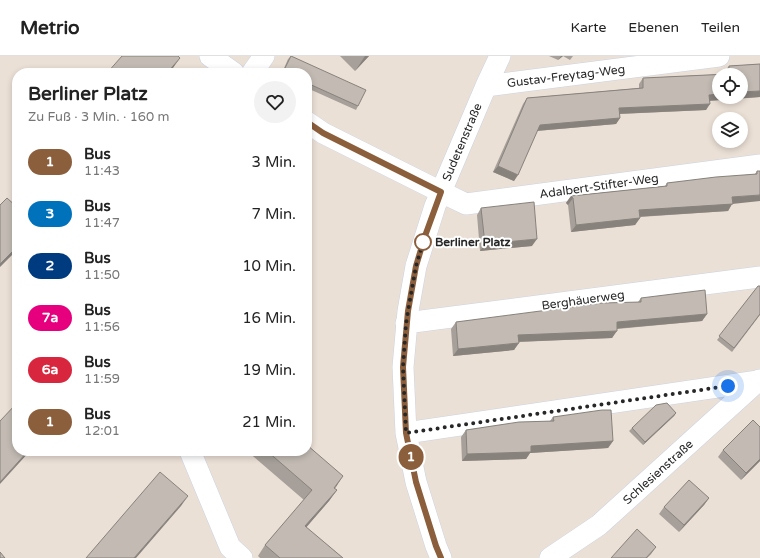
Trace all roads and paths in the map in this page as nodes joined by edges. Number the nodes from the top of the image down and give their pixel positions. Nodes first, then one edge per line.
1 (210, 56) edge
2 (264, 56) edge
3 (500, 56) edge
4 (719, 56) edge
5 (655, 60) edge
6 (227, 68) edge
7 (256, 68) edge
8 (486, 86) junction
9 (312, 125) edge
10 (760, 165) edge
11 (441, 192) junction
12 (760, 277) edge
13 (406, 324) junction
14 (759, 380) edge
15 (406, 433) junction
16 (192, 456) edge
17 (242, 558) edge
18 (441, 558) edge
19 (550, 558) edge

1 - 6 street
2 - 7 street
3 - 8 street, Sudetenstraße
4 - 5 street, Gustav-Freytag-Weg
5 - 8 street, Gustav-Freytag-Weg
8 - 11 street, Sudetenstraße
9 - 11 street, Adalbert-Stifter-Weg
10 - 11 street, Adalbert-Stifter-Weg
11 - 13 street, Sudetenstraße
12 - 13 street, Berghäuerweg
13 - 15 street, Sudetenstraße
14 - 15 street
14 - 19 street, Schlesienstraße
15 - 18 street, Sudetenstraße
16 - 17 street

